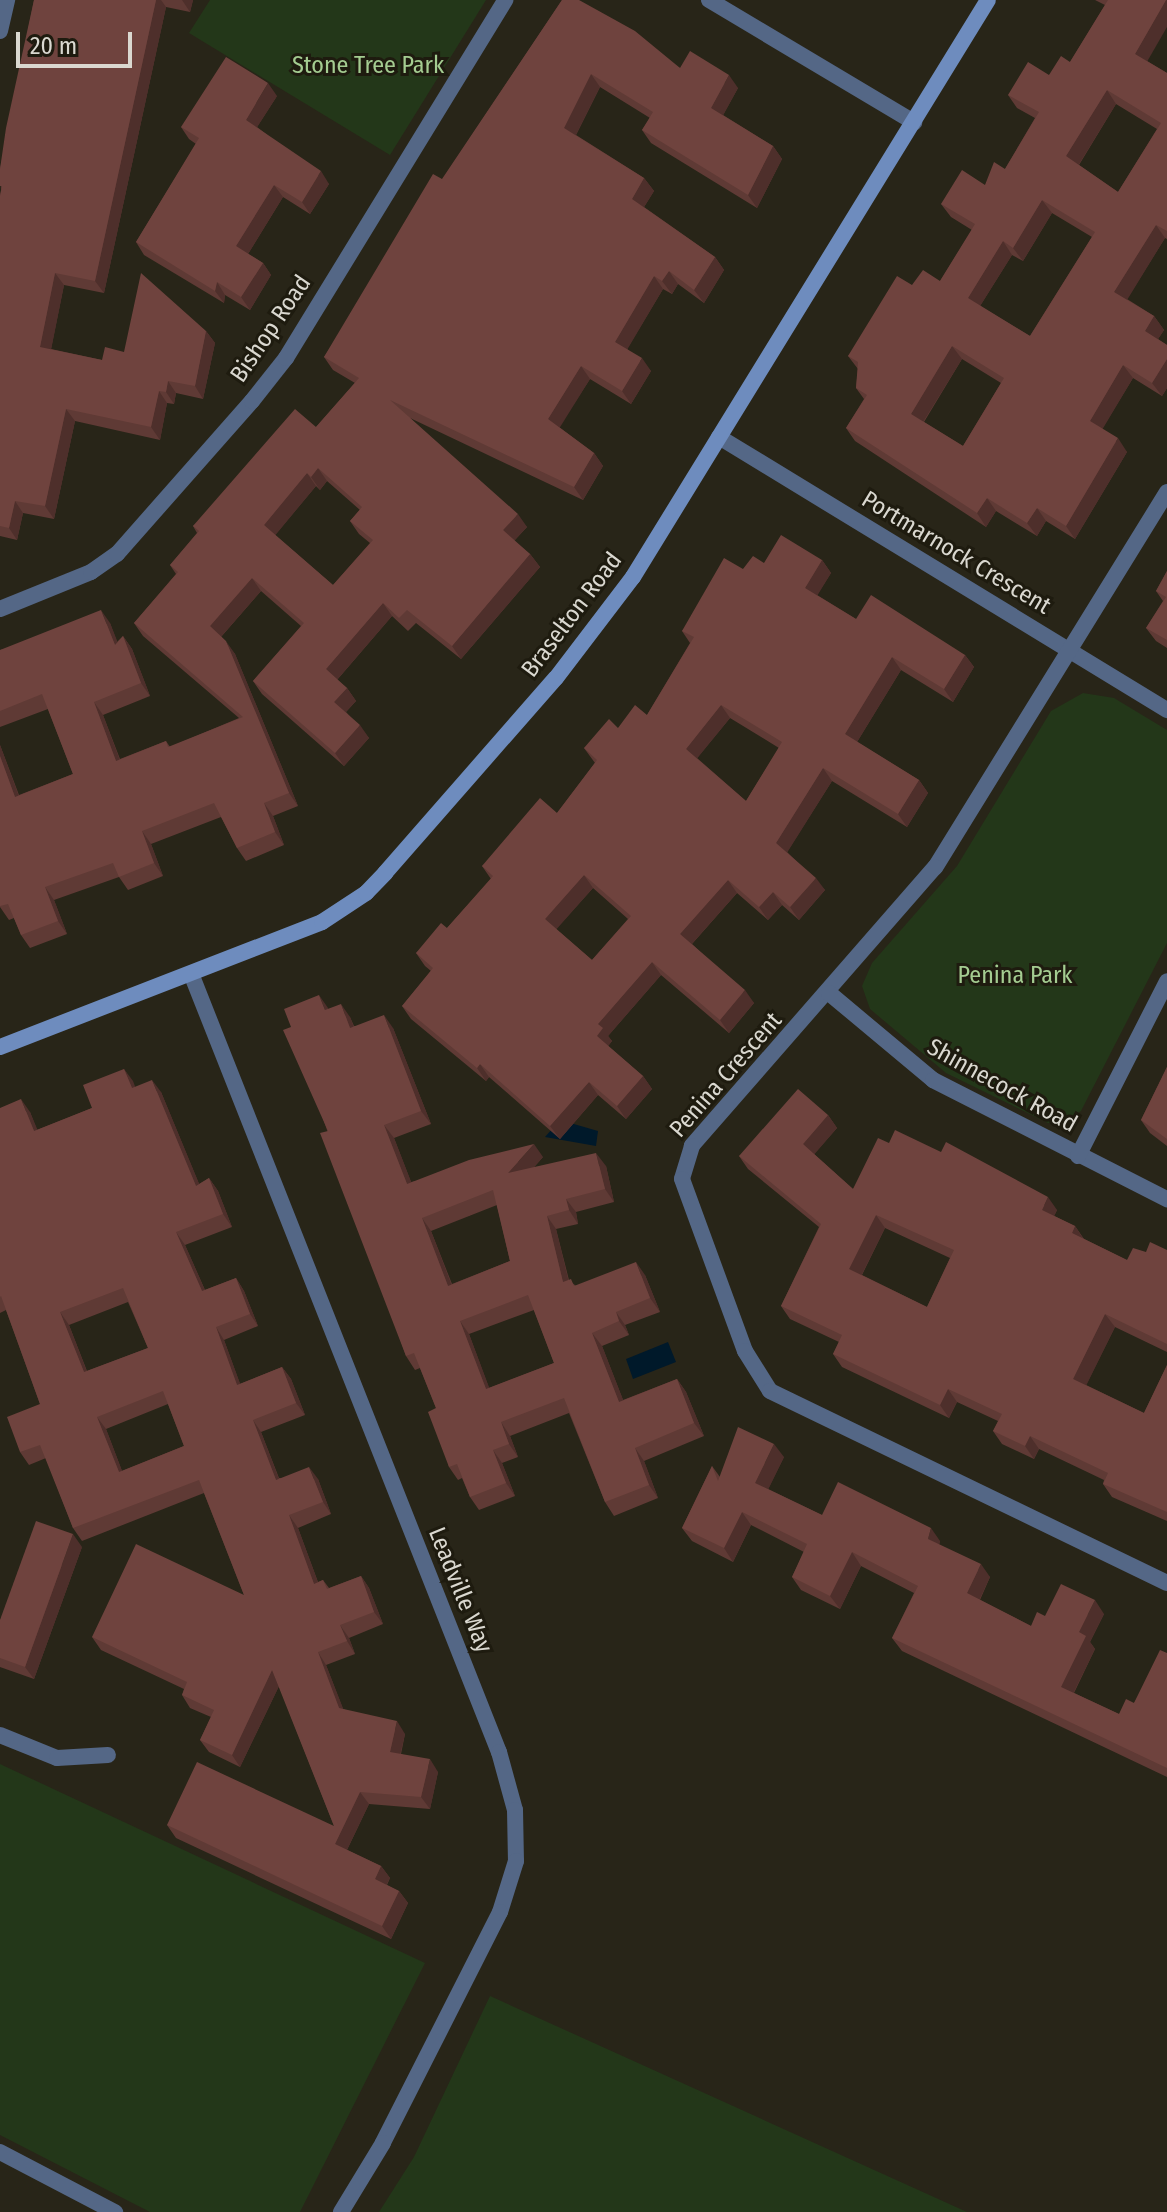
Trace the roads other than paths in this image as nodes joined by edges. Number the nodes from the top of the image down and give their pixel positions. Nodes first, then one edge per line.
1 (7, 0) edge
2 (505, 0) edge
3 (709, 0) edge
4 (988, 0) edge
5 (0, 31) edge
6 (914, 122) junction
7 (719, 437) junction
8 (1167, 492) edge
9 (0, 609) edge
10 (1070, 650) junction
11 (1167, 710) edge
12 (192, 976) junction
13 (1167, 981) edge
14 (829, 993) junction
15 (0, 1047) edge
16 (1078, 1156) junction
17 (1167, 1199) edge
18 (1167, 1583) edge
19 (0, 1735) edge
20 (108, 1755) dead end
21 (0, 2152) edge
22 (115, 2212) edge
23 (341, 2212) edge

1 - 5 street
2 - 9 street, Bishop Road
3 - 6 street
4 - 6 street, Braselton Road
6 - 7 street, Braselton Road
7 - 10 street, Portmarnock Crescent
7 - 12 street, Braselton Road
8 - 10 street, Penina Crescent
10 - 11 street, Portmarnock Crescent
10 - 14 street, Penina Crescent
12 - 15 street, Braselton Road
12 - 23 street, Leadville Way
13 - 16 street
14 - 16 street, Shinnecock Road
14 - 18 street, Penina Crescent
16 - 17 street, Shinnecock Road
19 - 20 street
21 - 22 street

